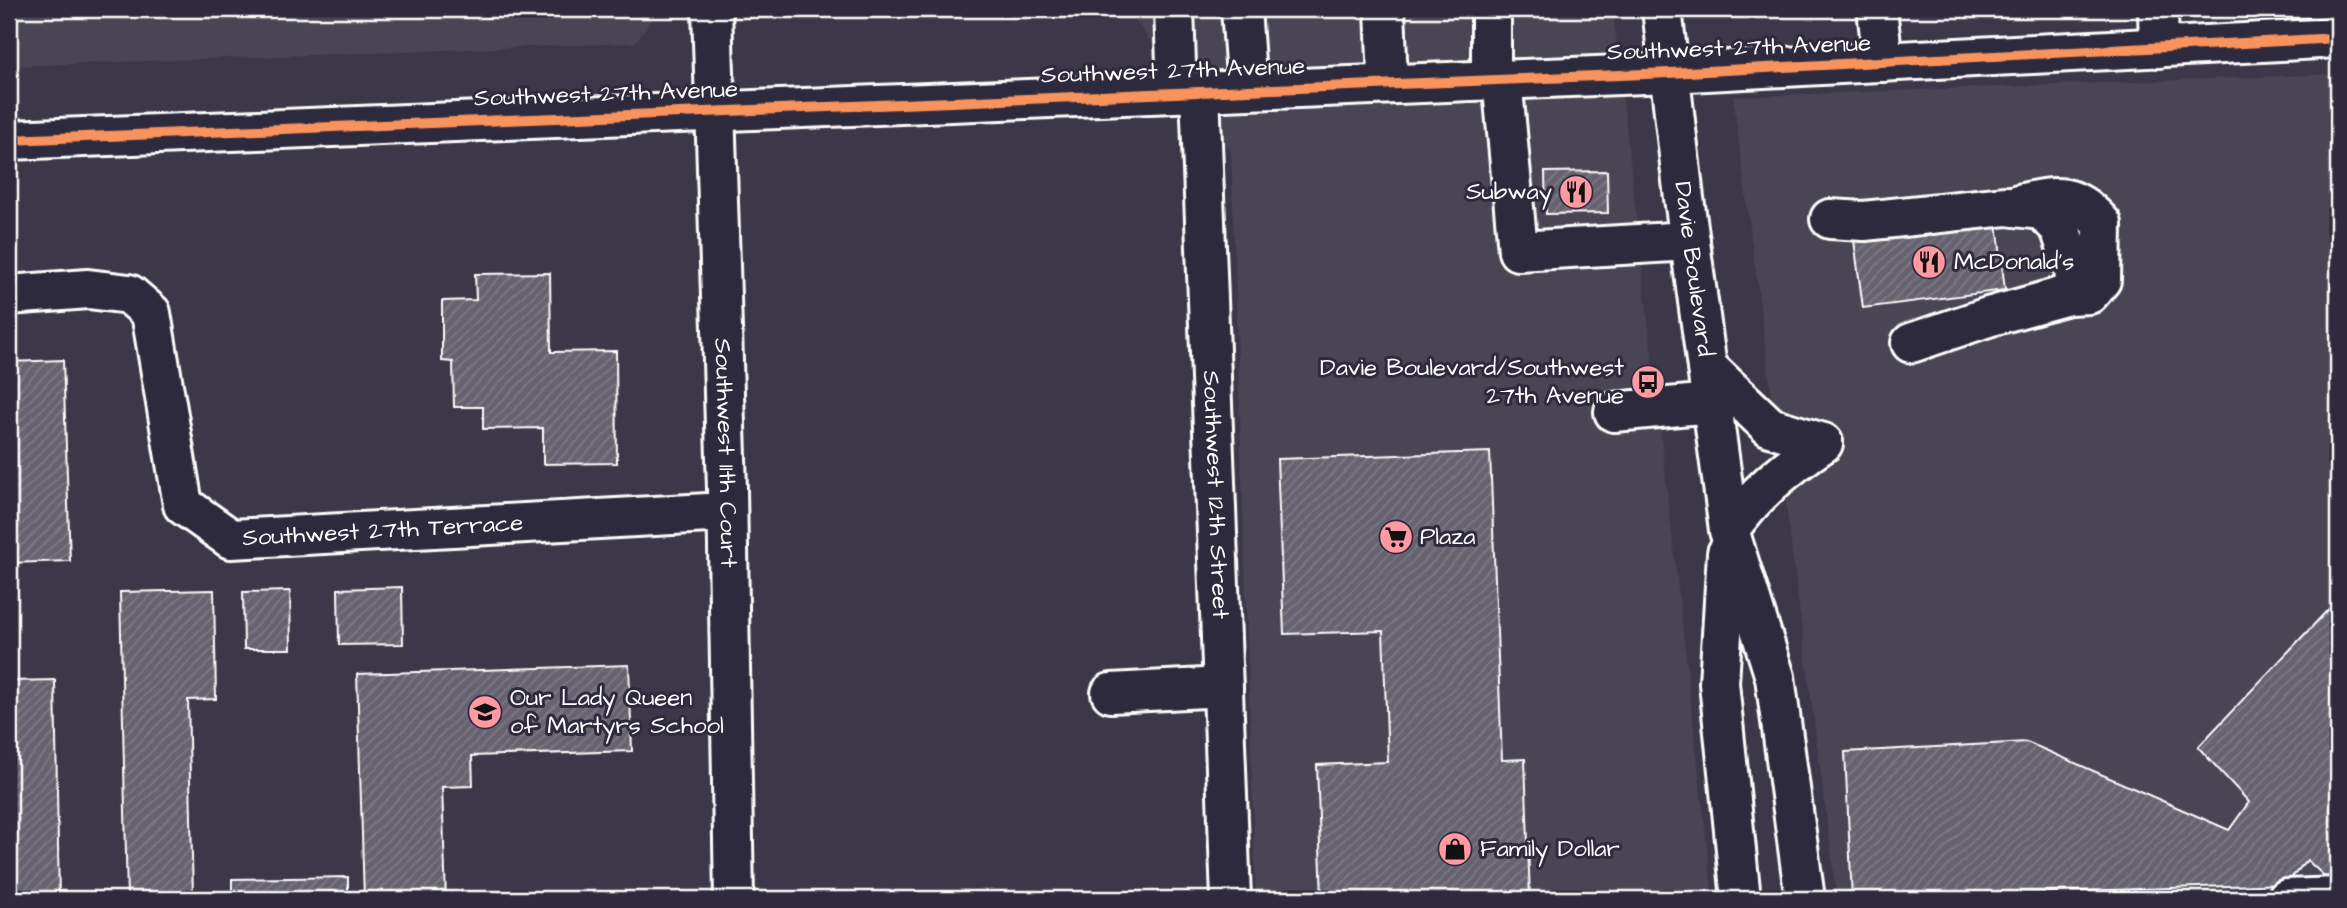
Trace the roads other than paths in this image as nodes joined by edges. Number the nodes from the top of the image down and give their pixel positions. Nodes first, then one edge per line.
1 (712, 9) edge
2 (1174, 9) edge
3 (1241, 9) edge
4 (1385, 9) edge
5 (1491, 9) edge
6 (1662, 9) edge
7 (1877, 9) edge
8 (2158, 9) edge
9 (2338, 38) edge
10 (2159, 48) junction
11 (1883, 62) junction
12 (1669, 73) junction
13 (1497, 79) junction
14 (1388, 83) junction
15 (1247, 89) junction
16 (1189, 92) junction
17 (715, 111) junction
18 (9, 139) edge
19 (1830, 219) dead end
20 (1690, 241) junction
21 (9, 295) edge
22 (1911, 343) dead end
23 (1709, 385) junction
24 (1614, 412) dead end
25 (727, 512) junction
26 (1729, 530) junction
27 (1223, 687) junction
28 (1111, 693) dead end
29 (2338, 897) edge
30 (734, 899) edge
31 (1231, 899) edge
32 (1741, 899) edge
33 (1805, 899) edge
34 (2287, 899) edge

1 - 17 street, Southwest 11th Court
2 - 16 street, Southwest 12th Street
3 - 15 street
4 - 14 street
5 - 13 street
6 - 12 street, Davie Boulevard
7 - 11 street
8 - 10 street
9 - 10 street, Southwest 27th Avenue
10 - 11 street, Southwest 27th Avenue
11 - 12 street, Southwest 27th Avenue
12 - 13 street, Southwest 27th Avenue
12 - 20 street, Davie Boulevard
13 - 14 street, Southwest 27th Avenue
13 - 20 street
14 - 15 street, Southwest 27th Avenue
15 - 16 street, Southwest 27th Avenue
16 - 17 street, Southwest 27th Avenue
16 - 27 street, Southwest 12th Street
17 - 18 street, Southwest 27th Avenue
17 - 25 street, Southwest 11th Court
19 - 22 street
20 - 23 street, Davie Boulevard
21 - 25 street, Southwest 27th Terrace
23 - 24 street
23 - 26 street, Davie Boulevard
23 - 26 street
25 - 30 street, Southwest 11th Court
26 - 32 street, Davie Boulevard
26 - 33 street, Davie Boulevard
27 - 28 street
27 - 31 street, Southwest 12th Street
29 - 34 street

